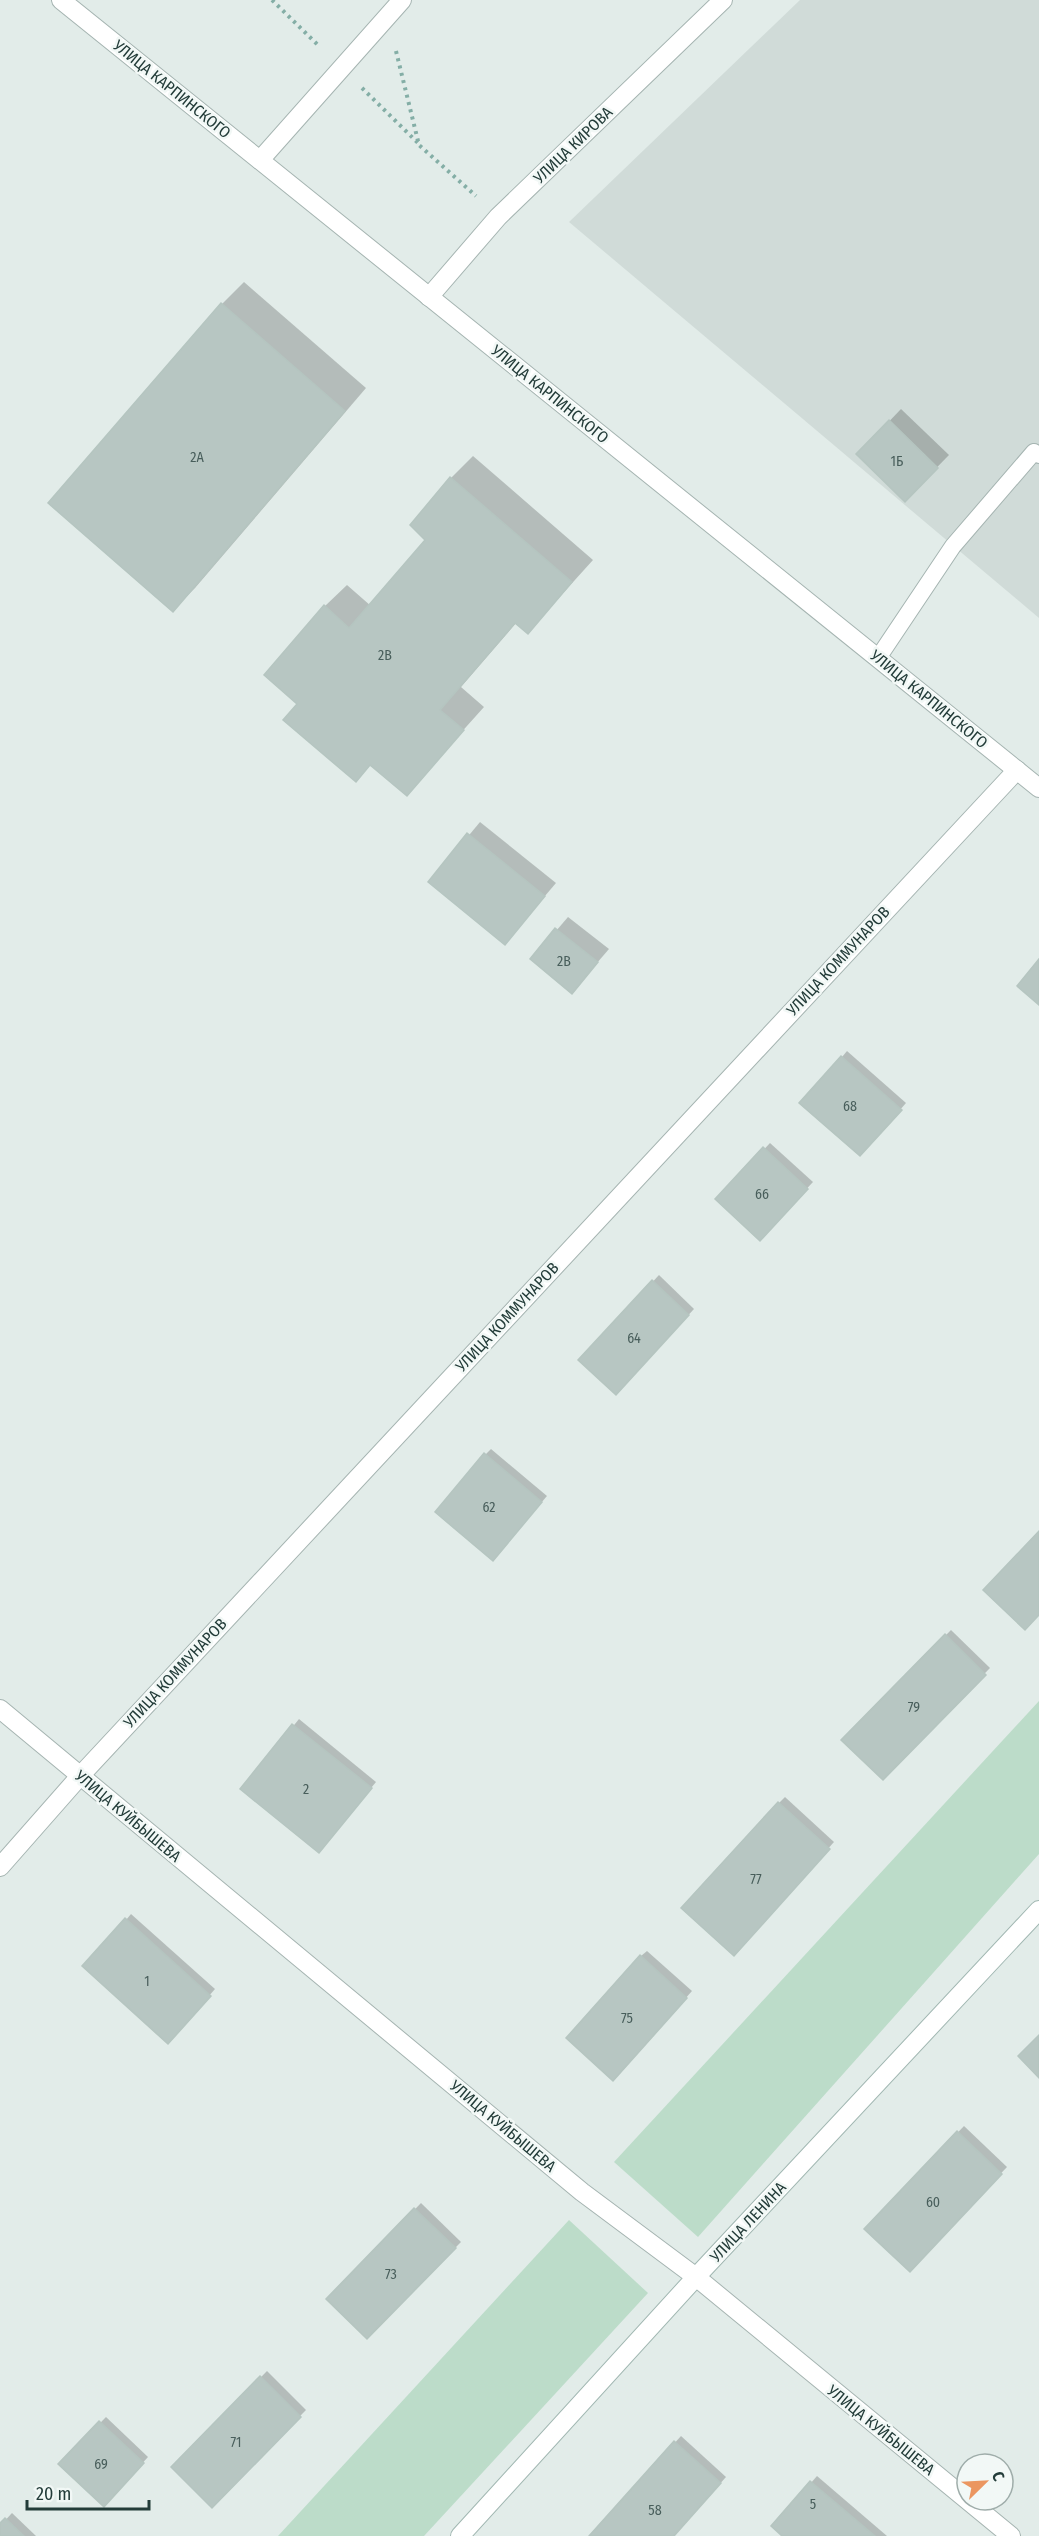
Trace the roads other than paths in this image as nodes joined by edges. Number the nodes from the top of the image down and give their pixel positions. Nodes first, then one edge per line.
1 (61, 0) edge
2 (402, 0) edge
3 (723, 0) edge
4 (260, 160) junction
5 (429, 297) junction
6 (1037, 449) edge
7 (878, 658) junction
8 (1017, 770) junction
9 (1039, 788) edge
10 (0, 1709) edge
11 (80, 1776) junction
12 (0, 1867) edge
13 (1039, 1910) edge
14 (696, 2277) junction
15 (460, 2536) edge
16 (1011, 2536) edge

1 - 4 street, УЛИЦА КАРПИНСКОГО
2 - 4 street
3 - 5 street, УЛИЦА КИРОВА
4 - 5 street, УЛИЦА КАРПИНСКОГО
5 - 7 street, УЛИЦА КАРПИНСКОГО
6 - 7 lane
7 - 8 street, УЛИЦА КАРПИНСКОГО
8 - 9 street, УЛИЦА КАРПИНСКОГО
8 - 11 street, УЛИЦА КОММУНАРОВ
10 - 11 street, УЛИЦА КУЙБЫШЕВА
11 - 12 street, УЛИЦА КОММУНАРОВ
11 - 14 street, УЛИЦА КУЙБЫШЕВА
13 - 14 street, УЛИЦА ЛЕНИНА
14 - 15 street, УЛИЦА ЛЕНИНА
14 - 16 street, УЛИЦА КУЙБЫШЕВА

